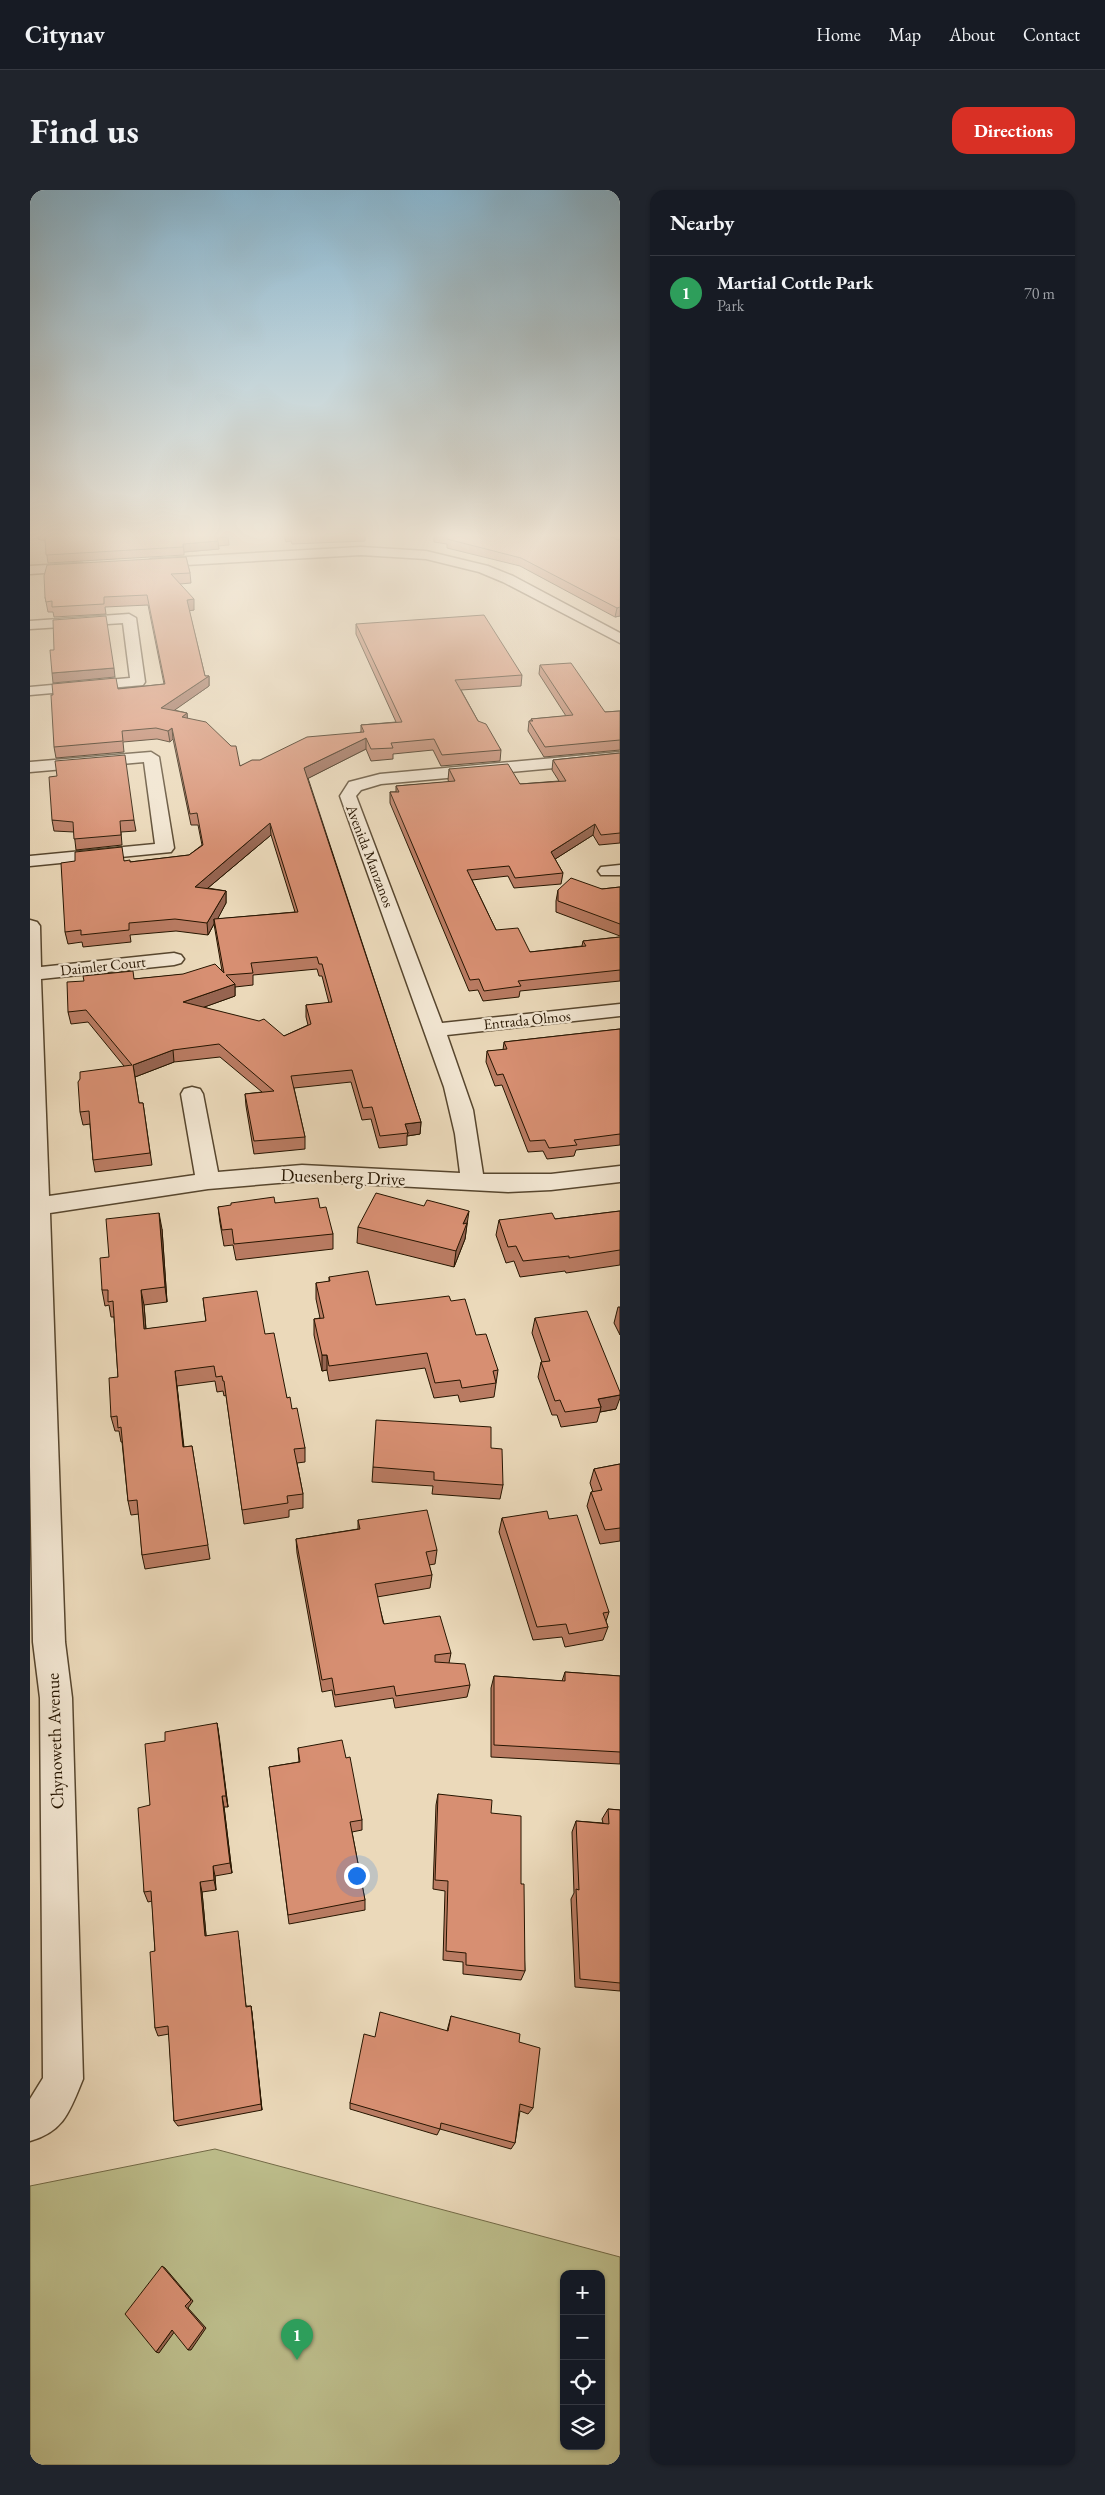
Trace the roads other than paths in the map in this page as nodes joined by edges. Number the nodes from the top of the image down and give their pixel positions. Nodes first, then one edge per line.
1 (132, 642) edge
2 (30, 691) edge
3 (620, 757) edge
4 (30, 767) edge
5 (30, 861) edge
6 (30, 926) edge
7 (174, 959) dead end
8 (31, 974) edge
9 (620, 1010) edge
10 (435, 1030) junction
11 (192, 1094) dead end
12 (620, 1174) edge
13 (208, 1181) junction
14 (472, 1181) junction
15 (37, 1206) junction
16 (30, 2121) edge

1 - 2 street
3 - 10 street, Avenida Manzanos
4 - 5 street
6 - 8 street, Chynoweth Avenue
7 - 8 street, Daimler Court
8 - 15 street, Chynoweth Avenue
9 - 10 street, Entrada Olmos
10 - 14 street, Avenida Manzanos
11 - 13 street
12 - 14 street, Duesenberg Drive
13 - 14 street, Duesenberg Drive
13 - 15 street, Duesenberg Drive
15 - 16 street, Chynoweth Avenue

